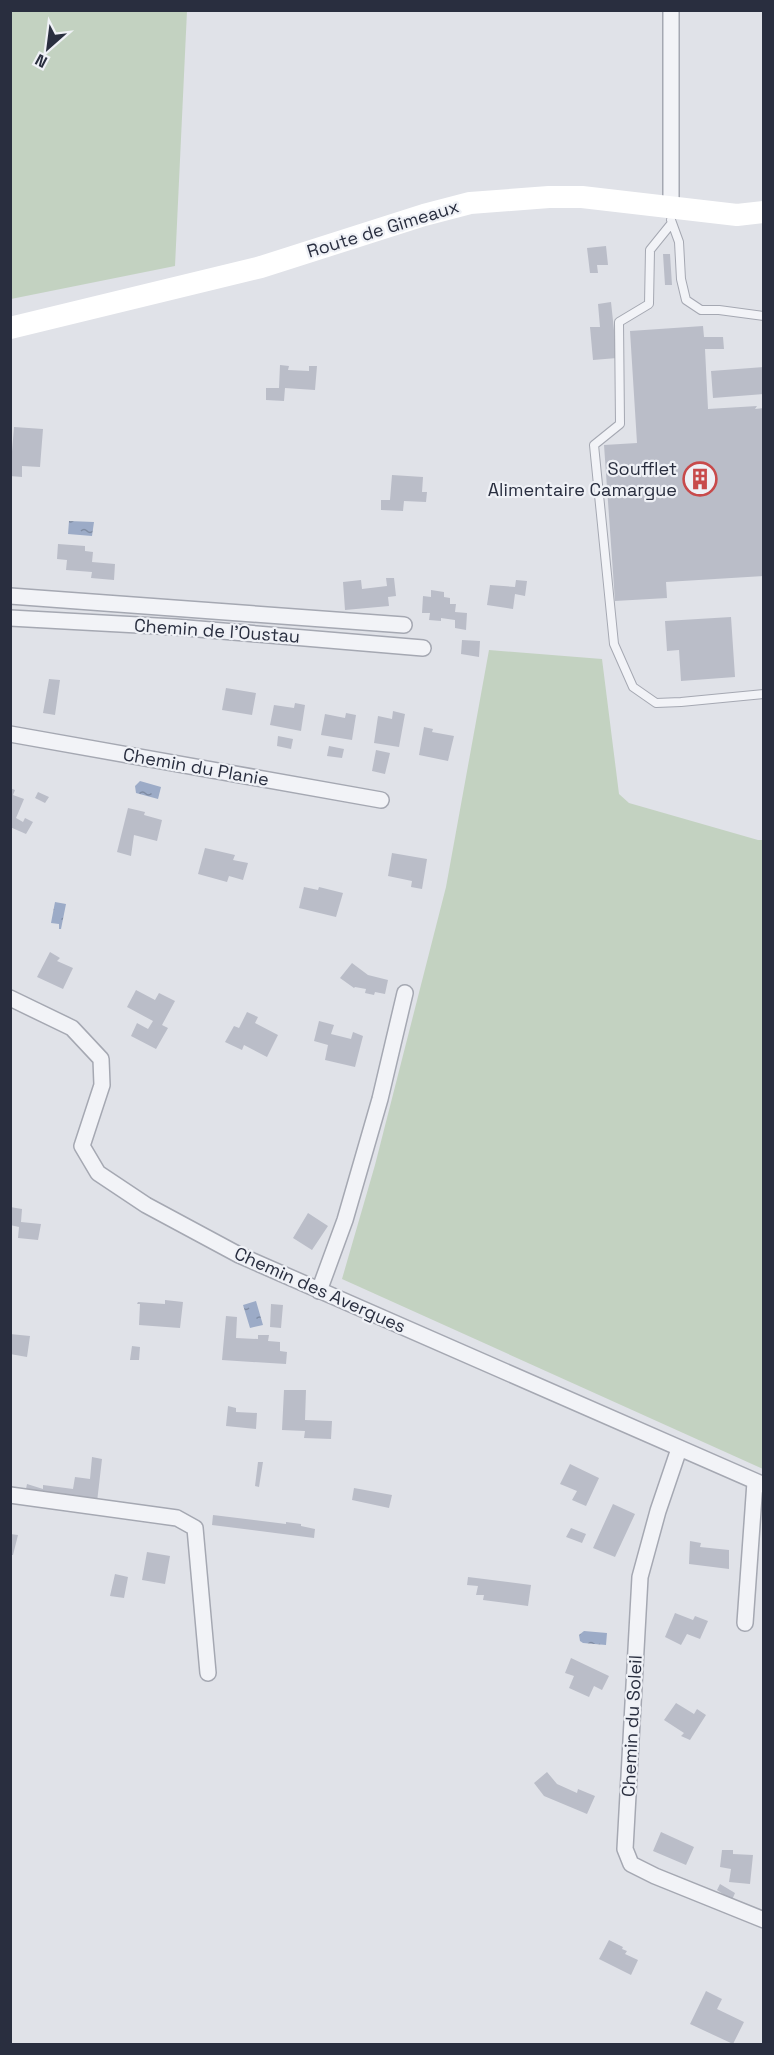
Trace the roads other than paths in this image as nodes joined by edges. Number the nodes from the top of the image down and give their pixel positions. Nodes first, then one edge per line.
1 (671, 10) edge
2 (764, 212) edge
3 (671, 215) junction
4 (764, 316) edge
5 (10, 328) edge
6 (10, 596) edge
7 (10, 618) edge
8 (404, 625) dead end
9 (423, 648) dead end
10 (764, 694) edge
11 (10, 734) edge
12 (381, 800) dead end
13 (405, 993) dead end
14 (10, 998) edge
15 (320, 1291) junction
16 (679, 1449) junction
17 (759, 1483) edge
18 (10, 1495) edge
19 (745, 1623) dead end
20 (208, 1673) dead end
21 (764, 1920) edge

1 - 3 street
2 - 3 street, Route de Gimeaux
3 - 4 lane
3 - 5 street, Route de Gimeaux
3 - 10 lane
6 - 8 street
7 - 9 street, Chemin de l'Oustau
11 - 12 street, Chemin du Planie
13 - 15 street
14 - 15 street, Chemin des Avergues
15 - 16 street, Chemin des Avergues
16 - 17 street, Chemin des Avergues
16 - 21 street, Chemin du Soleil
17 - 19 street
18 - 20 street

